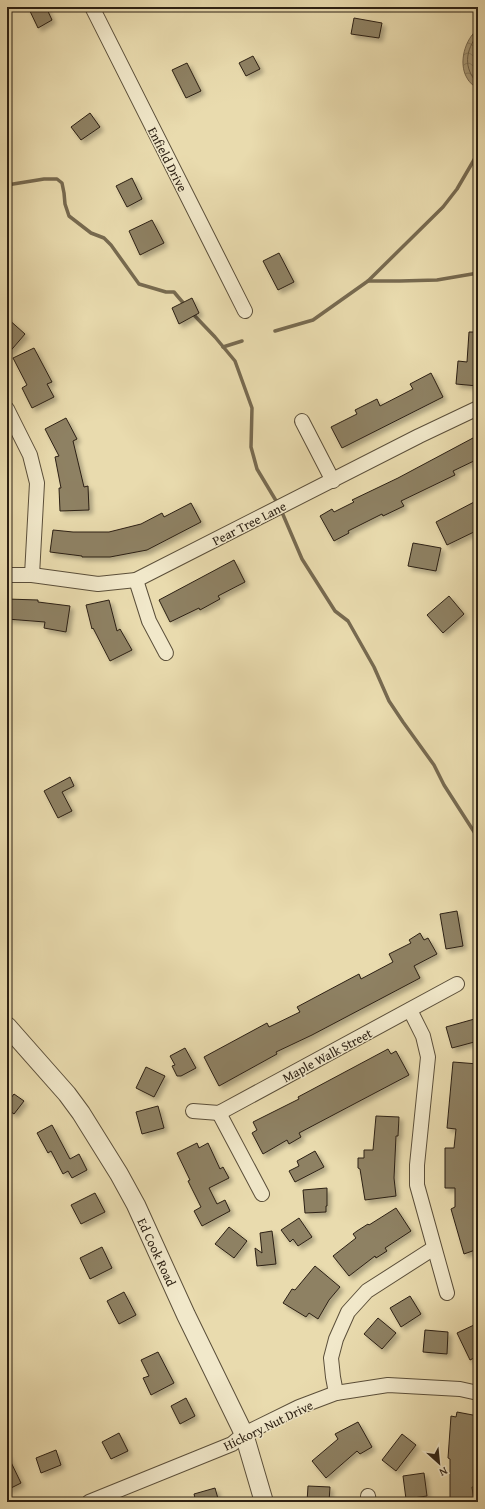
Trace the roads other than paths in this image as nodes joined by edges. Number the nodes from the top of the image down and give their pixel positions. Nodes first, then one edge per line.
1 (92, 7) edge
2 (245, 311) dead end
3 (478, 408) edge
4 (7, 409) edge
5 (302, 421) dead end
6 (333, 481) junction
7 (7, 575) edge
8 (32, 575) junction
9 (136, 580) junction
10 (166, 654) dead end
11 (457, 984) dead end
12 (410, 1010) junction
13 (7, 1026) edge
14 (193, 1111) dead end
15 (219, 1112) junction
16 (262, 1194) dead end
17 (434, 1248) junction
18 (447, 1293) dead end
19 (478, 1392) edge
20 (336, 1393) junction
21 (244, 1434) junction
22 (90, 1502) edge
23 (264, 1502) edge

1 - 2 street, Enfield Drive
3 - 6 street, Pear Tree Lane
4 - 8 street
5 - 6 street
6 - 9 street, Pear Tree Lane
7 - 8 street, Pear Tree Lane
8 - 9 street, Pear Tree Lane
9 - 10 street
11 - 12 street, Maple Walk Street
12 - 15 street, Maple Walk Street
12 - 17 street
13 - 21 street, Ed Cook Road
14 - 15 street
15 - 16 street
17 - 18 street
17 - 20 street
19 - 20 street, Hickory Nut Drive
20 - 21 street, Hickory Nut Drive
21 - 22 street, Hickory Nut Drive
21 - 23 street, Ed Cook Road

